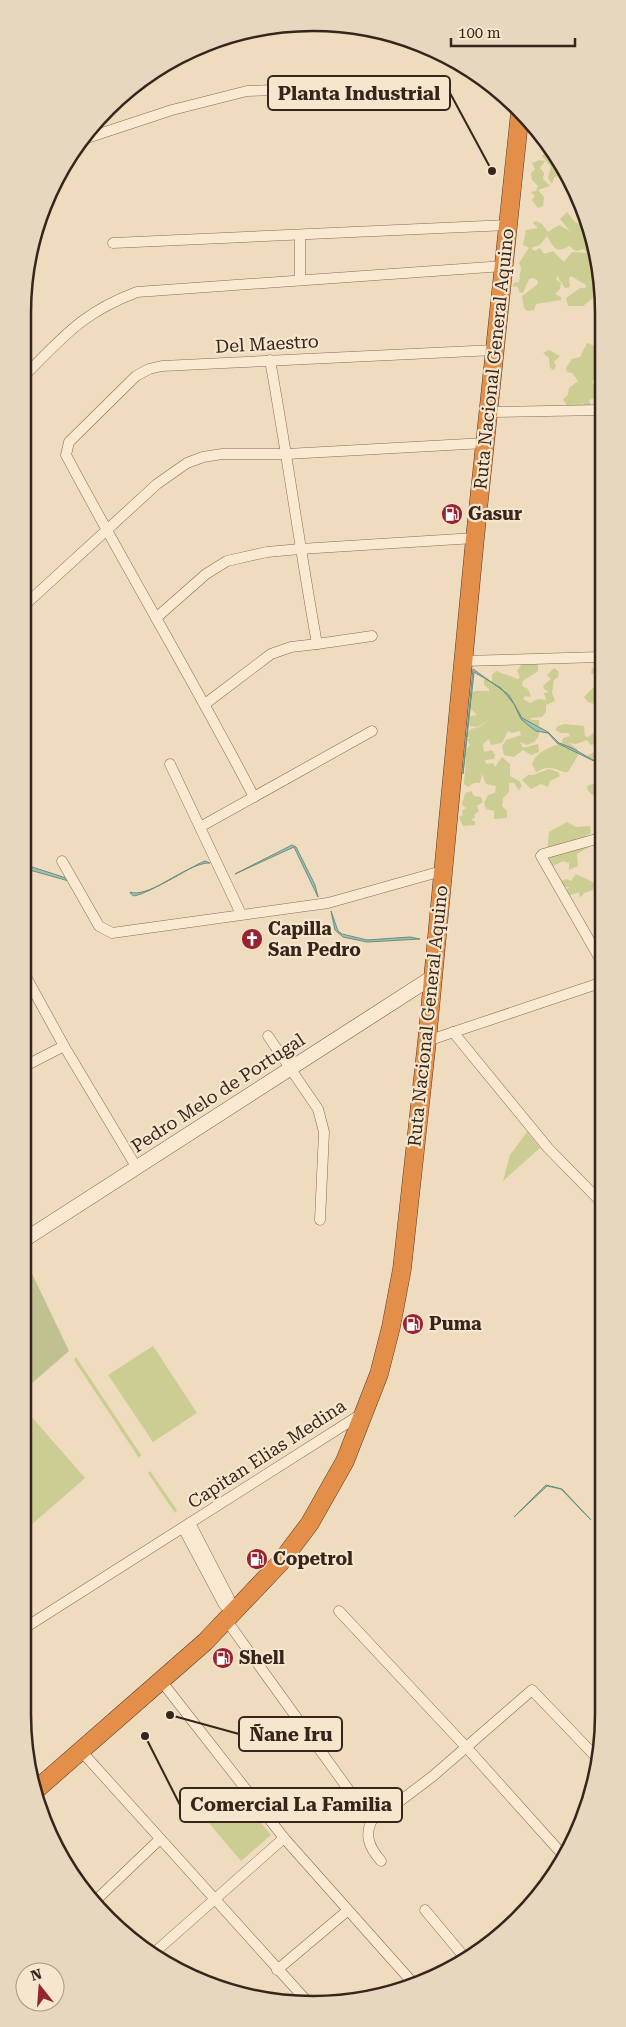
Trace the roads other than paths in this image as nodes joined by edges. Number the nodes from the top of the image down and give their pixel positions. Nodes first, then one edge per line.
1 (360, 86) dead end
2 (519, 121) edge
3 (93, 136) edge
4 (508, 225) junction
5 (300, 236) junction
6 (113, 243) dead end
7 (504, 266) junction
8 (300, 279) junction
9 (495, 350) junction
10 (270, 360) junction
11 (31, 369) edge
12 (595, 410) edge
13 (489, 412) junction
14 (485, 443) junction
15 (287, 454) junction
16 (106, 530) junction
17 (475, 538) junction
18 (300, 549) junction
19 (31, 598) edge
20 (156, 618) junction
21 (372, 636) dead end
22 (318, 644) junction
23 (595, 657) edge
24 (463, 661) junction
25 (205, 704) junction
26 (372, 731) dead end
27 (170, 764) dead end
28 (254, 797) junction
29 (200, 827) junction
30 (595, 839) edge
31 (62, 861) dead end
32 (442, 871) junction
33 (241, 914) junction
34 (595, 948) edge
35 (431, 978) junction
36 (595, 985) edge
37 (31, 986) edge
38 (453, 1032) junction
39 (268, 1036) dead end
40 (427, 1040) junction
41 (64, 1046) junction
42 (31, 1063) edge
43 (290, 1069) junction
44 (137, 1168) junction
45 (595, 1196) edge
46 (320, 1220) dead end
47 (31, 1235) edge
48 (366, 1411) junction
49 (186, 1525) junction
50 (230, 1611) junction
51 (339, 1611) dead end
52 (31, 1624) edge
53 (162, 1682) junction
54 (467, 1748) junction
55 (82, 1752) junction
56 (592, 1752) edge
57 (41, 1786) edge
58 (375, 1815) junction
59 (284, 1838) junction
60 (160, 1839) junction
61 (559, 1851) edge
62 (381, 1861) dead end
63 (100, 1899) edge
64 (214, 1899) junction
65 (347, 1910) junction
66 (425, 1910) dead end
67 (158, 1949) edge
68 (461, 1953) edge
69 (277, 1970) junction
70 (409, 1979) edge
71 (302, 1995) edge

1 - 3 street
2 - 4 highway, Ruta Nacional General Aquino
4 - 5 street
4 - 7 highway, Ruta Nacional General Aquino
5 - 6 street
5 - 8 street
7 - 8 street
7 - 9 highway, Ruta Nacional General Aquino
8 - 11 street
9 - 10 street, Del Maestro
9 - 13 highway, Ruta Nacional General Aquino
10 - 15 street
10 - 16 street, Del Maestro
12 - 13 street
13 - 14 highway, Ruta Nacional General Aquino
14 - 15 street
14 - 17 highway, Ruta Nacional General Aquino
15 - 16 street
15 - 18 street
16 - 19 street
16 - 20 street
17 - 18 street
17 - 24 highway, Ruta Nacional General Aquino
18 - 20 street
18 - 22 street
20 - 25 street
21 - 22 street
22 - 25 street
23 - 24 street
24 - 32 highway, Ruta Nacional General Aquino
25 - 28 street
26 - 28 street
27 - 29 street
28 - 29 street
29 - 33 street
30 - 34 street
31 - 33 street
32 - 33 street
32 - 35 highway, Ruta Nacional General Aquino
35 - 40 highway, Ruta Nacional General Aquino
35 - 43 street, Pedro Melo de Portugal
36 - 38 street
37 - 41 street
38 - 40 street
38 - 45 street
39 - 43 street
40 - 48 highway, Ruta Nacional General Aquino
41 - 42 street
41 - 44 street
43 - 44 street, Pedro Melo de Portugal
43 - 46 street
44 - 47 street, Pedro Melo de Portugal
48 - 49 street, Capitan Elias Medina
48 - 50 highway, Ruta Nacional General Aquino
49 - 50 street, Capitan Elias Medina
49 - 52 street
50 - 53 highway, Ruta Nacional General Aquino
50 - 58 street, Capitan Elias Medina
51 - 54 street
53 - 55 highway, Ruta Nacional General Aquino
53 - 59 street
54 - 56 street
54 - 58 street
54 - 61 street
55 - 57 highway, Ruta Nacional General Aquino
55 - 60 street
58 - 62 street
59 - 64 street
59 - 65 street
60 - 63 street
60 - 64 street
64 - 67 street
64 - 69 street
65 - 69 street
65 - 70 street
66 - 68 street
69 - 71 street

